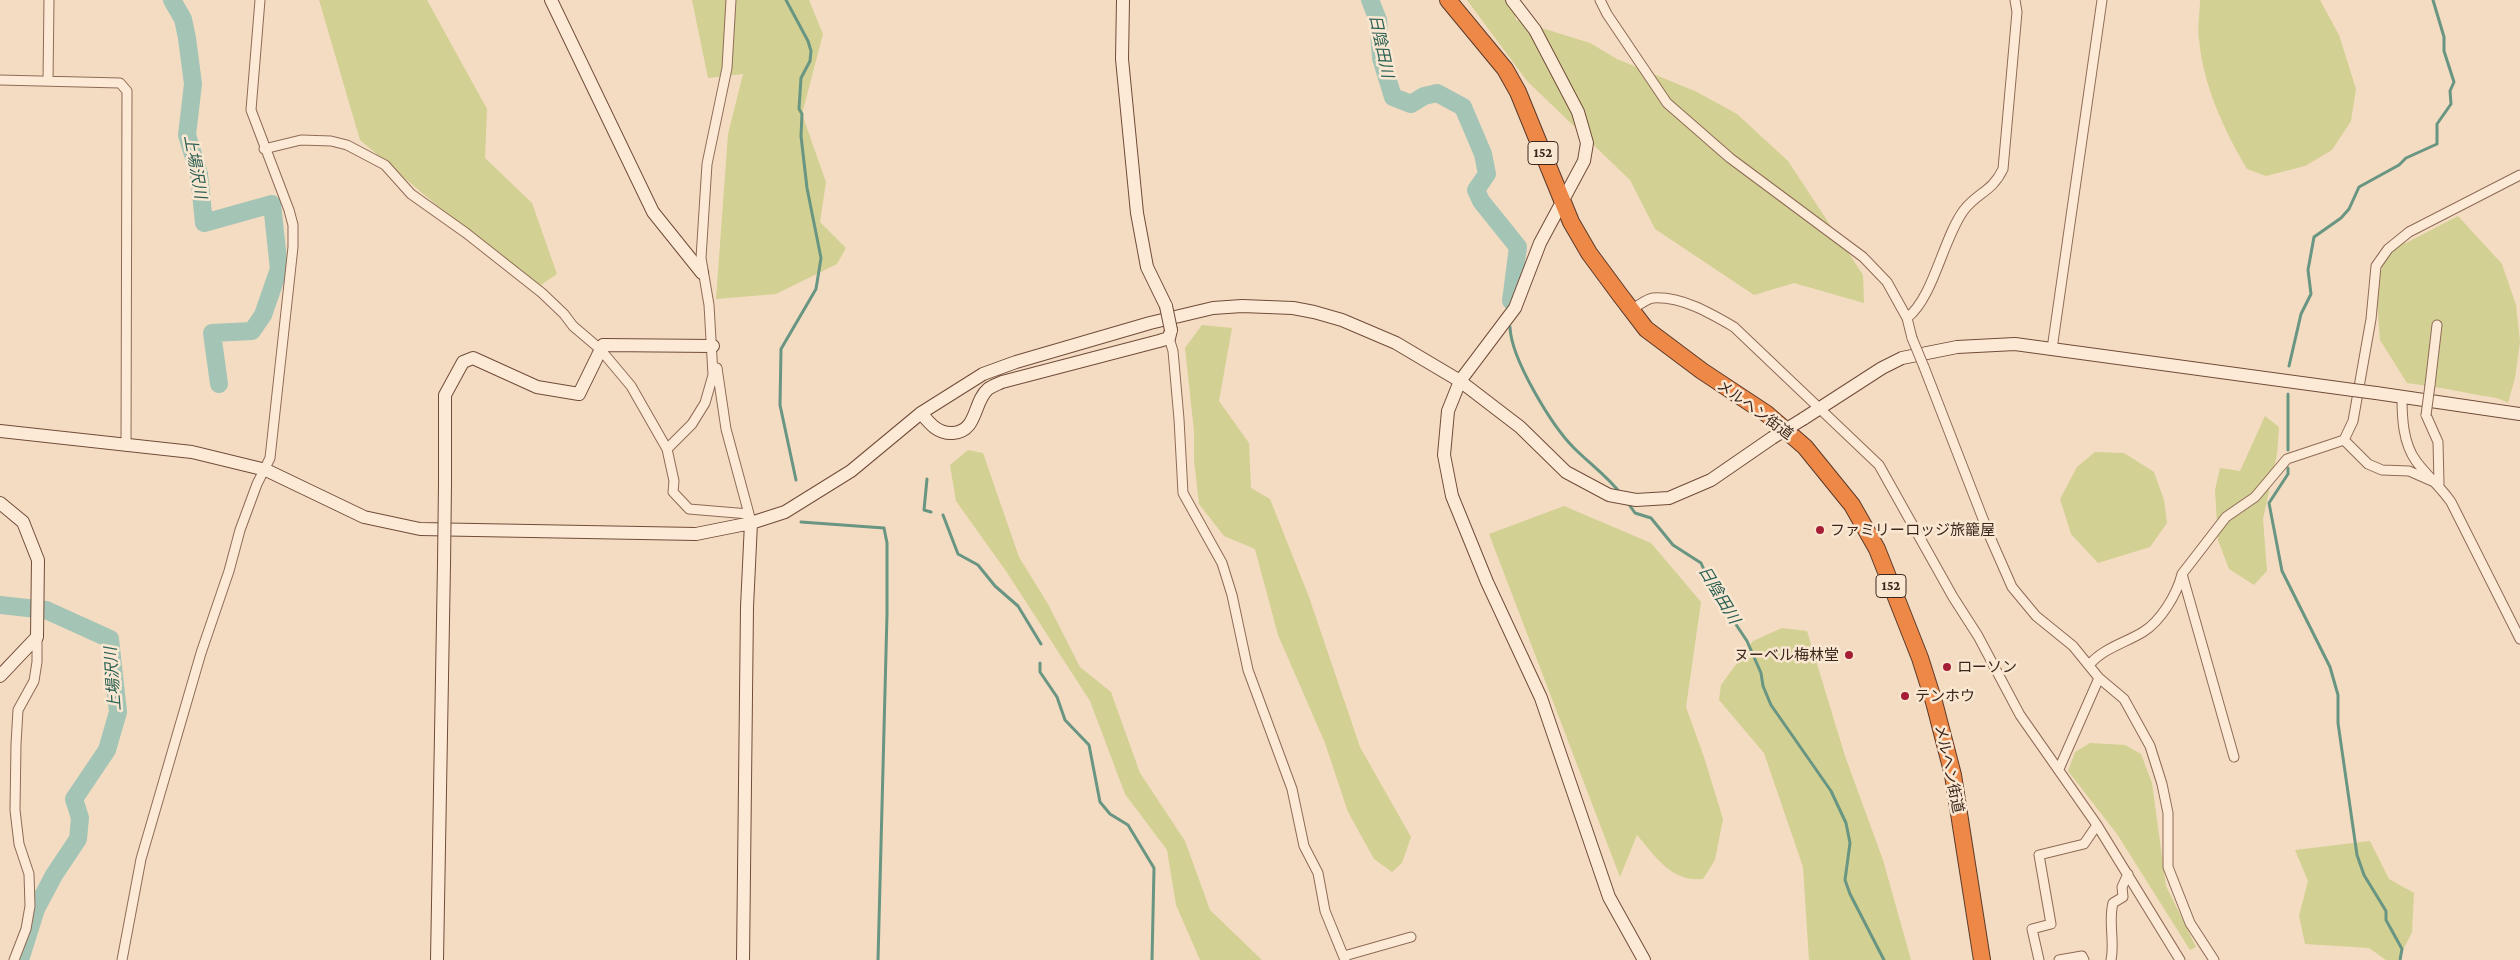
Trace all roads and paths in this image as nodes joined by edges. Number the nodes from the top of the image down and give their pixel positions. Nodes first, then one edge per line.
1 (49, 0) edge
2 (260, 0) edge
3 (551, 0) edge
4 (731, 0) edge
5 (1123, 0) edge
6 (1448, 0) edge
7 (1512, 0) edge
8 (1600, 0) edge
9 (2015, 0) edge
10 (2102, 0) edge
11 (0, 80) edge
12 (48, 81) junction
13 (264, 149) junction
14 (2520, 175) edge
15 (1563, 202) junction
16 (702, 273) junction
17 (1632, 310) junction
18 (1907, 318) junction
19 (2437, 325) dead end
20 (1170, 334) junction
21 (713, 346) junction
22 (600, 349) junction
23 (2052, 349) junction
24 (1460, 381) junction
25 (2402, 398) junction
26 (1819, 409) junction
27 (921, 414) junction
28 (2520, 414) edge
29 (0, 431) edge
30 (2344, 440) junction
31 (126, 446) junction
32 (667, 449) junction
33 (266, 470) junction
34 (2438, 484) junction
35 (0, 504) edge
36 (750, 519) junction
37 (2182, 574) junction
38 (37, 637) junction
39 (2520, 639) edge
40 (2090, 664) junction
41 (0, 676) edge
42 (2099, 678) junction
43 (2234, 757) dead end
44 (2059, 769) junction
45 (2097, 825) junction
46 (2128, 874) junction
47 (1411, 937) dead end
48 (1345, 958) edge
49 (14, 960) edge
50 (122, 960) edge
51 (437, 960) edge
52 (743, 960) edge
53 (1644, 960) edge
54 (1982, 960) edge
55 (2039, 960) edge
56 (2060, 960) edge
57 (2084, 960) edge
58 (2111, 960) edge
59 (2180, 960) edge
60 (2214, 960) edge

1 - 12 street
2 - 13 street
3 - 16 street
4 - 16 street
5 - 20 street, bridge
6 - 15 highway, メルヘン街道 / 152
7 - 15 street
8 - 18 street
9 - 18 street
10 - 23 street
11 - 12 street
12 - 31 street
13 - 22 street
13 - 33 street
14 - 30 street
15 - 17 highway, メルヘン街道 / 152
15 - 24 street
16 - 21 street
17 - 26 street
17 - 54 highway, メルヘン街道 / 152
18 - 40 street, bridge
19 - 34 street, bridge
20 - 27 street
20 - 48 street
21 - 22 street
21 - 32 street
21 - 36 street
22 - 32 street
22 - 51 street, bridge
23 - 25 street, bridge
23 - 26 street
24 - 26 street, bridge
24 - 27 street
24 - 53 street
25 - 28 street
25 - 34 street
26 - 44 street
27 - 36 street
29 - 31 street
30 - 34 street
30 - 37 street
31 - 33 street
32 - 36 street
33 - 36 street
33 - 50 street
34 - 39 street
35 - 38 street
36 - 52 street
37 - 40 street
37 - 43 street
38 - 41 street
38 - 49 street
40 - 42 street
42 - 44 street
42 - 60 street
44 - 45 street
45 - 46 street
45 - 55 street
46 - 58 street
46 - 59 street
47 - 48 street
56 - 57 street

